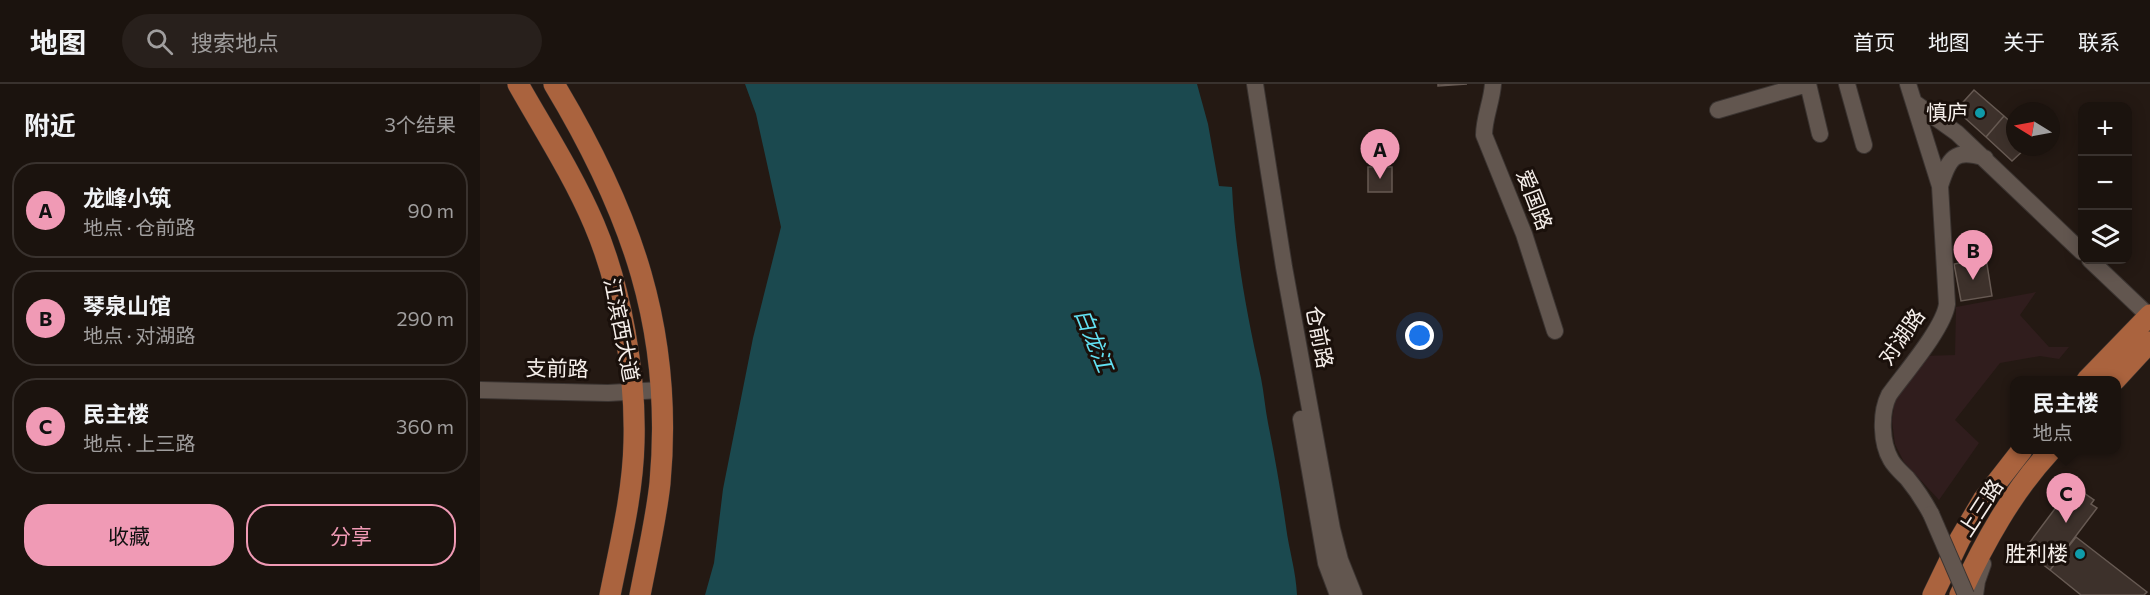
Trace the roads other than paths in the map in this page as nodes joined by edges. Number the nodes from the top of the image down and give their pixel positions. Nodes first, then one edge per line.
1 (518, 84) edge
2 (554, 84) edge
3 (1246, 84) edge
4 (1255, 84) edge
5 (1494, 84) edge
6 (1808, 84) edge
7 (1847, 84) edge
8 (1908, 84) edge
9 (1915, 103) junction
10 (1718, 110) dead end
11 (1820, 134) dead end
12 (1864, 145) dead end
13 (1985, 158) junction
14 (1940, 186) junction
15 (2078, 248) edge
16 (2094, 264) edge
17 (2150, 316) edge
18 (1555, 331) dead end
19 (2150, 342) edge
20 (2092, 376) edge
21 (2119, 376) edge
22 (480, 390) edge
23 (661, 390) junction
24 (633, 392) junction
25 (2019, 454) edge
26 (2048, 454) edge
27 (1960, 539) junction
28 (1946, 570) junction
29 (610, 595) edge
30 (640, 595) edge
31 (1338, 595) edge
32 (1354, 595) edge
33 (1924, 595) edge
34 (1933, 595) edge
35 (1939, 595) edge
36 (1965, 595) edge

1 - 24 main road, 江滨西大道
2 - 23 main road, 江滨西大道
3 - 31 street, 仓前路
4 - 32 street, 仓前路
5 - 18 street, 爱国路
6 - 10 street
6 - 11 street
7 - 12 street
8 - 9 street, 对湖路
9 - 13 street
9 - 14 street, 对湖路
13 - 14 street
13 - 15 street
14 - 36 street, 对湖路, bridge
16 - 17 street
17 - 20 main road
19 - 21 main road
22 - 24 street, 支前路
23 - 24 street, 支前路
23 - 30 main road, 江滨西大道
24 - 29 main road, 江滨西大道
25 - 27 main road, 上三路
26 - 36 main road, 上三路
27 - 28 main road, 上三路
27 - 33 street
28 - 34 main road
28 - 35 main road

